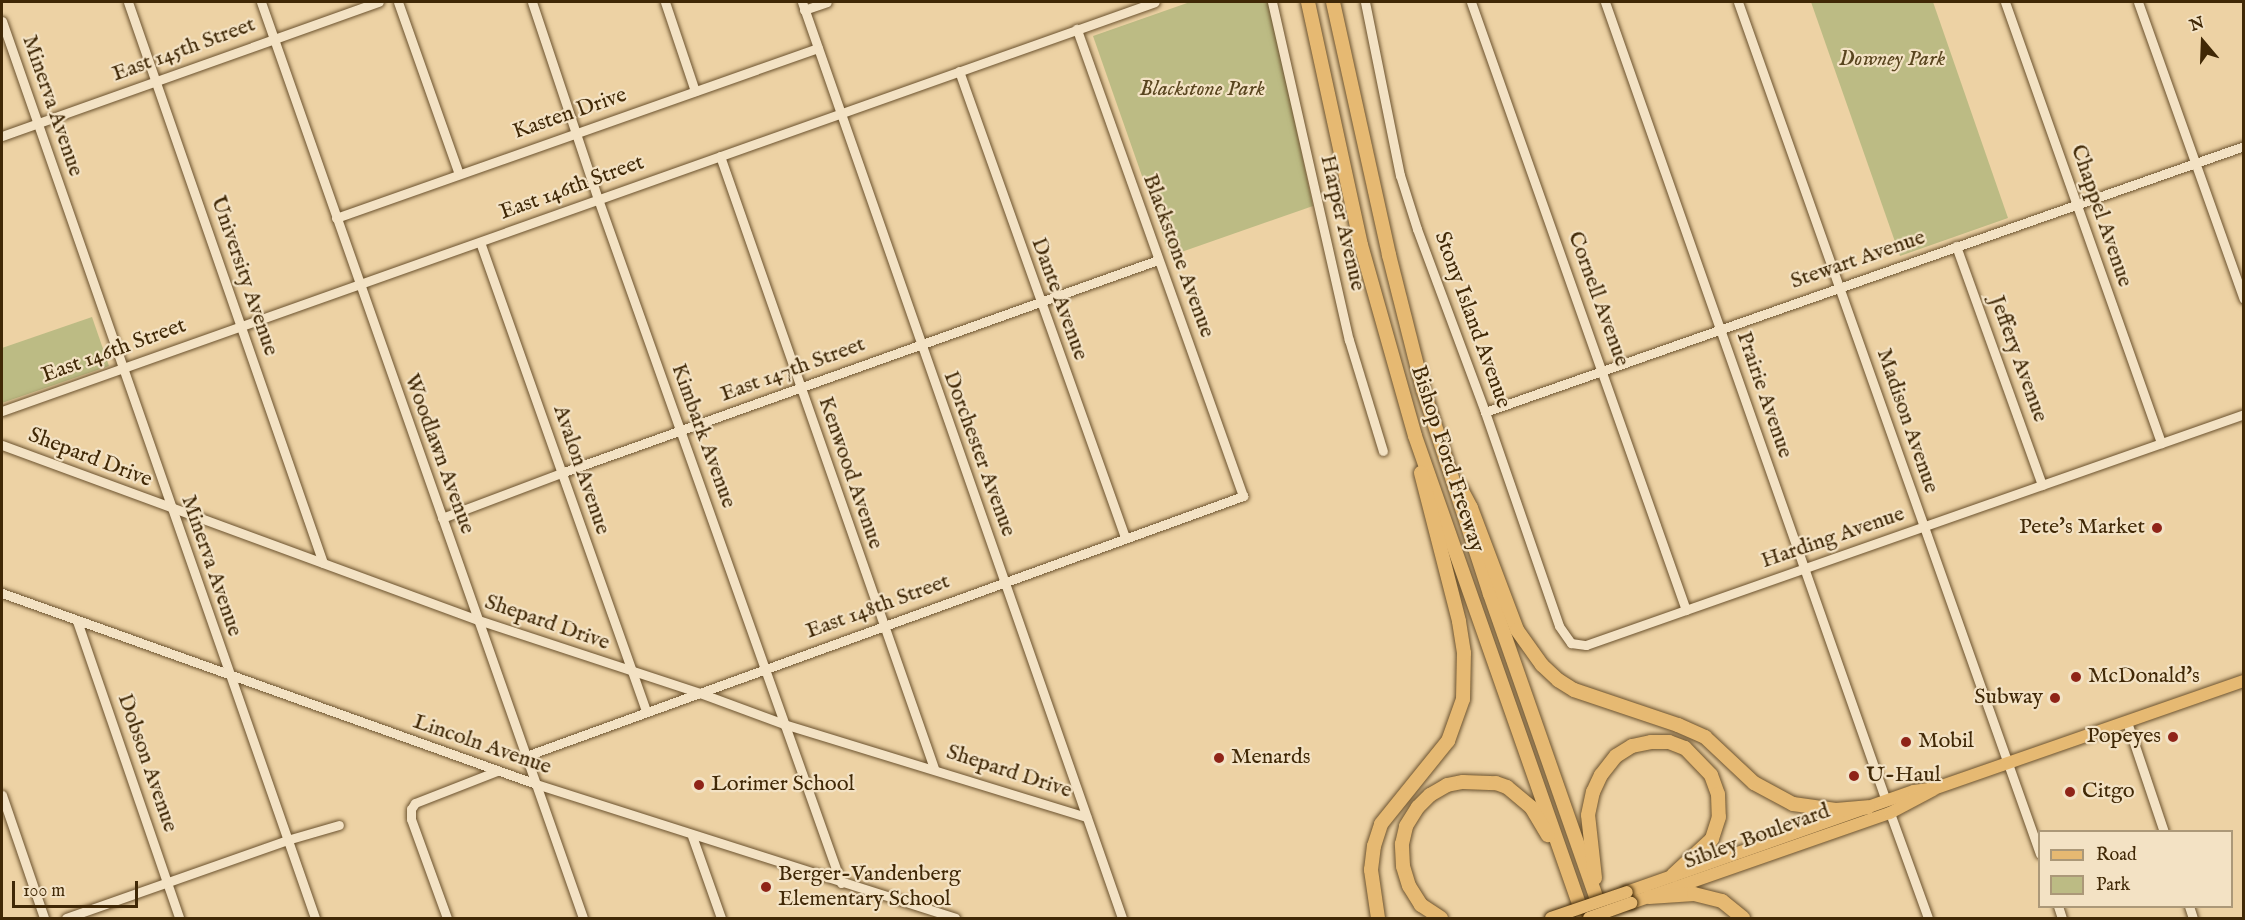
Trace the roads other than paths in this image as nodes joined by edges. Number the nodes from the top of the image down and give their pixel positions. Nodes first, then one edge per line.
1 (128, 2) edge
2 (261, 2) edge
3 (379, 2) edge
4 (398, 2) edge
5 (532, 2) edge
6 (665, 2) edge
7 (827, 2) edge
8 (1155, 2) edge
9 (1272, 2) edge
10 (1308, 2) edge
11 (1333, 2) edge
12 (1365, 2) edge
13 (1471, 2) edge
14 (1605, 2) edge
15 (1738, 2) edge
16 (2005, 2) edge
17 (2138, 2) edge
18 (803, 6) edge
19 (2, 21) edge
20 (1077, 29) junction
21 (274, 39) junction
22 (818, 48) junction
23 (959, 71) junction
24 (156, 81) junction
25 (695, 91) junction
26 (841, 113) junction
27 (37, 123) junction
28 (576, 133) junction
29 (2, 136) edge
30 (2244, 146) edge
31 (720, 156) junction
32 (2195, 163) junction
33 (459, 174) junction
34 (598, 199) junction
35 (2076, 204) junction
36 (336, 218) junction
37 (480, 242) junction
38 (1956, 246) junction
39 (1158, 260) junction
40 (359, 285) junction
41 (1839, 288) junction
42 (2244, 299) edge
43 (1039, 302) junction
44 (241, 326) junction
45 (1720, 329) junction
46 (920, 345) junction
47 (123, 368) junction
48 (1603, 370) junction
49 (800, 388) junction
50 (2, 411) edge
51 (1485, 412) junction
52 (2244, 414) edge
53 (681, 431) junction
54 (1415, 436) junction
55 (2161, 443) junction
56 (2, 445) edge
57 (1383, 452) dead end
58 (1445, 459) junction
59 (561, 473) junction
60 (2042, 485) junction
61 (1243, 495) joint
62 (171, 509) junction
63 (442, 518) junction
64 (1923, 527) junction
65 (1125, 538) junction
66 (323, 562) junction
67 (1803, 569) junction
68 (1004, 582) junction
69 (2, 592) edge
70 (1686, 610) junction
71 (478, 620) junction
72 (77, 621) junction
73 (884, 626) junction
74 (1571, 643) joint
75 (765, 669) junction
76 (632, 672) junction
77 (228, 674) junction
78 (2244, 681) edge
79 (700, 693) junction
80 (646, 712) junction
81 (2127, 722) junction
82 (784, 724) junction
83 (526, 756) junction
84 (2007, 763) junction
85 (933, 768) junction
86 (497, 771) junction
87 (536, 784) junction
88 (2, 795) edge
89 (1868, 807) junction
90 (1888, 807) junction
91 (1086, 817) junction
92 (339, 825) dead end
93 (2164, 830) edge
94 (692, 836) junction
95 (287, 840) junction
96 (2038, 848) edge
97 (1563, 859) junction
98 (1673, 875) junction
99 (166, 883) junction
100 (841, 883) junction
101 (1596, 895) junction
102 (1649, 897) junction
103 (1629, 898) junction
104 (44, 918) edge
105 (66, 918) edge
106 (179, 918) edge
107 (315, 918) edge
108 (447, 918) edge
109 (583, 918) edge
110 (721, 918) edge
111 (956, 918) edge
112 (1122, 918) edge
113 (1378, 918) edge
114 (1441, 918) edge
115 (1551, 918) edge
116 (1584, 918) edge
117 (1589, 918) edge
118 (1604, 918) edge
119 (1743, 918) edge
120 (1928, 918) edge

1 - 24 street, University Avenue
2 - 21 street, Woodlawn Avenue
3 - 21 street, East 145th Street
4 - 33 street
5 - 28 street, Kimbark Avenue
6 - 25 street
7 - 18 street
8 - 20 street, East 146th Street
9 - 57 street, Harper Avenue
10 - 54 highway, Bishop Ford Freeway
11 - 58 highway, Bishop Ford Freeway
12 - 51 street, Stony Island Avenue
13 - 48 street, Cornell Avenue
14 - 45 street, Prairie Avenue
15 - 41 street, Madison Avenue
16 - 35 street, Chappel Avenue
17 - 32 street
18 - 22 street, Dorchester Avenue
19 - 27 street, Minerva Avenue
20 - 23 street, East 146th Street
20 - 39 street, Blackstone Avenue
21 - 24 street, East 145th Street
21 - 36 street, Woodlawn Avenue
22 - 25 street, Kasten Drive
22 - 26 street, Dorchester Avenue
23 - 26 street, East 146th Street
23 - 43 street, Dante Avenue
24 - 27 street, East 145th Street
24 - 44 street, University Avenue
25 - 28 street, Kasten Drive
26 - 31 street, East 146th Street
26 - 46 street, Dorchester Avenue
27 - 29 street, East 145th Street
27 - 47 street, Minerva Avenue
28 - 33 street, Kasten Drive
28 - 34 street, Kimbark Avenue
30 - 32 street, Stewart Avenue
31 - 34 street, East 146th Street
31 - 49 street, Kenwood Avenue
32 - 35 street, Stewart Avenue
32 - 42 street
33 - 36 street, Kasten Drive
34 - 37 street, East 146th Street
34 - 53 street, Kimbark Avenue
35 - 38 street, Stewart Avenue
35 - 55 street, Chappel Avenue
36 - 40 street, Woodlawn Avenue
37 - 40 street, East 146th Street
37 - 59 street, Avalon Avenue
38 - 41 street, Stewart Avenue
38 - 60 street, Jeffery Avenue
39 - 43 street, East 147th Street
39 - 61 street, Blackstone Avenue
40 - 44 street, East 146th Street
40 - 63 street, Woodlawn Avenue
41 - 45 street, Stewart Avenue
41 - 64 street, Madison Avenue
43 - 46 street, East 147th Street
43 - 65 street, Dante Avenue
44 - 47 street, East 146th Street
44 - 66 street, University Avenue
45 - 48 street, Stewart Avenue
45 - 67 street, Prairie Avenue
46 - 49 street, East 147th Street
46 - 68 street, Dorchester Avenue
47 - 50 street, East 146th Street
47 - 62 street, Minerva Avenue
48 - 51 street, Stewart Avenue
48 - 70 street, Cornell Avenue
49 - 53 street, East 147th Street
49 - 73 street, Kenwood Avenue
51 - 74 street, Stony Island Avenue
52 - 55 street, Harding Avenue
53 - 59 street, East 147th Street
53 - 75 street, Kimbark Avenue
54 - 97 highway, Bishop Ford Freeway
54 - 113 highway
55 - 60 street, Harding Avenue
56 - 62 street, Shepard Drive
58 - 89 highway
58 - 101 highway, Bishop Ford Freeway
59 - 63 street, East 147th Street
59 - 76 street, Avalon Avenue
60 - 64 street, Harding Avenue
61 - 65 street, East 148th Street
62 - 66 street, Shepard Drive
62 - 77 street, Minerva Avenue
63 - 71 street, Woodlawn Avenue
64 - 67 street, Harding Avenue
64 - 84 street, Madison Avenue
65 - 68 street, East 148th Street
66 - 71 street, Shepard Drive
67 - 70 street, Harding Avenue
67 - 90 street, Prairie Avenue
68 - 73 street, East 148th Street
68 - 91 street, Dorchester Avenue
69 - 72 street, Lincoln Avenue
70 - 74 street, Harding Avenue
71 - 76 street, Shepard Drive
71 - 83 street, Woodlawn Avenue
72 - 77 street, Lincoln Avenue
72 - 99 street, Dobson Avenue
73 - 75 street, East 148th Street
73 - 85 street, Kenwood Avenue
75 - 79 street, East 148th Street
75 - 82 street, Kimbark Avenue
76 - 79 street, Shepard Drive
76 - 80 street, Avalon Avenue
77 - 86 street, Lincoln Avenue
77 - 95 street, Minerva Avenue
78 - 81 main road, Sibley Boulevard
79 - 80 street, East 148th Street
79 - 82 street, Shepard Drive
80 - 83 street, East 148th Street
81 - 84 main road, Sibley Boulevard
81 - 93 street
82 - 85 street, Shepard Drive
82 - 100 street, Kimbark Avenue
83 - 87 street, Woodlawn Avenue
84 - 90 main road, Sibley Boulevard
84 - 96 street, Madison Avenue
85 - 91 street, Shepard Drive
86 - 87 street, Lincoln Avenue
86 - 108 street
87 - 94 street, Lincoln Avenue
87 - 109 street, Woodlawn Avenue
88 - 104 street
89 - 90 main road, Sibley Boulevard
89 - 98 main road, Sibley Boulevard
90 - 102 main road, Sibley Boulevard
90 - 120 street, Prairie Avenue
91 - 112 street, Dorchester Avenue
92 - 95 street
94 - 100 street, Lincoln Avenue
94 - 110 street
95 - 99 street
95 - 107 street, Minerva Avenue
97 - 114 highway
97 - 116 highway, Bishop Ford Freeway
98 - 101 highway
98 - 103 main road, Sibley Boulevard
99 - 105 street
99 - 106 street, Dobson Avenue
100 - 111 street, Lincoln Avenue
101 - 118 highway, Bishop Ford Freeway
102 - 103 main road, Sibley Boulevard
102 - 119 highway
103 - 115 main road, bridge
103 - 117 main road, Sibley Boulevard, bridge

